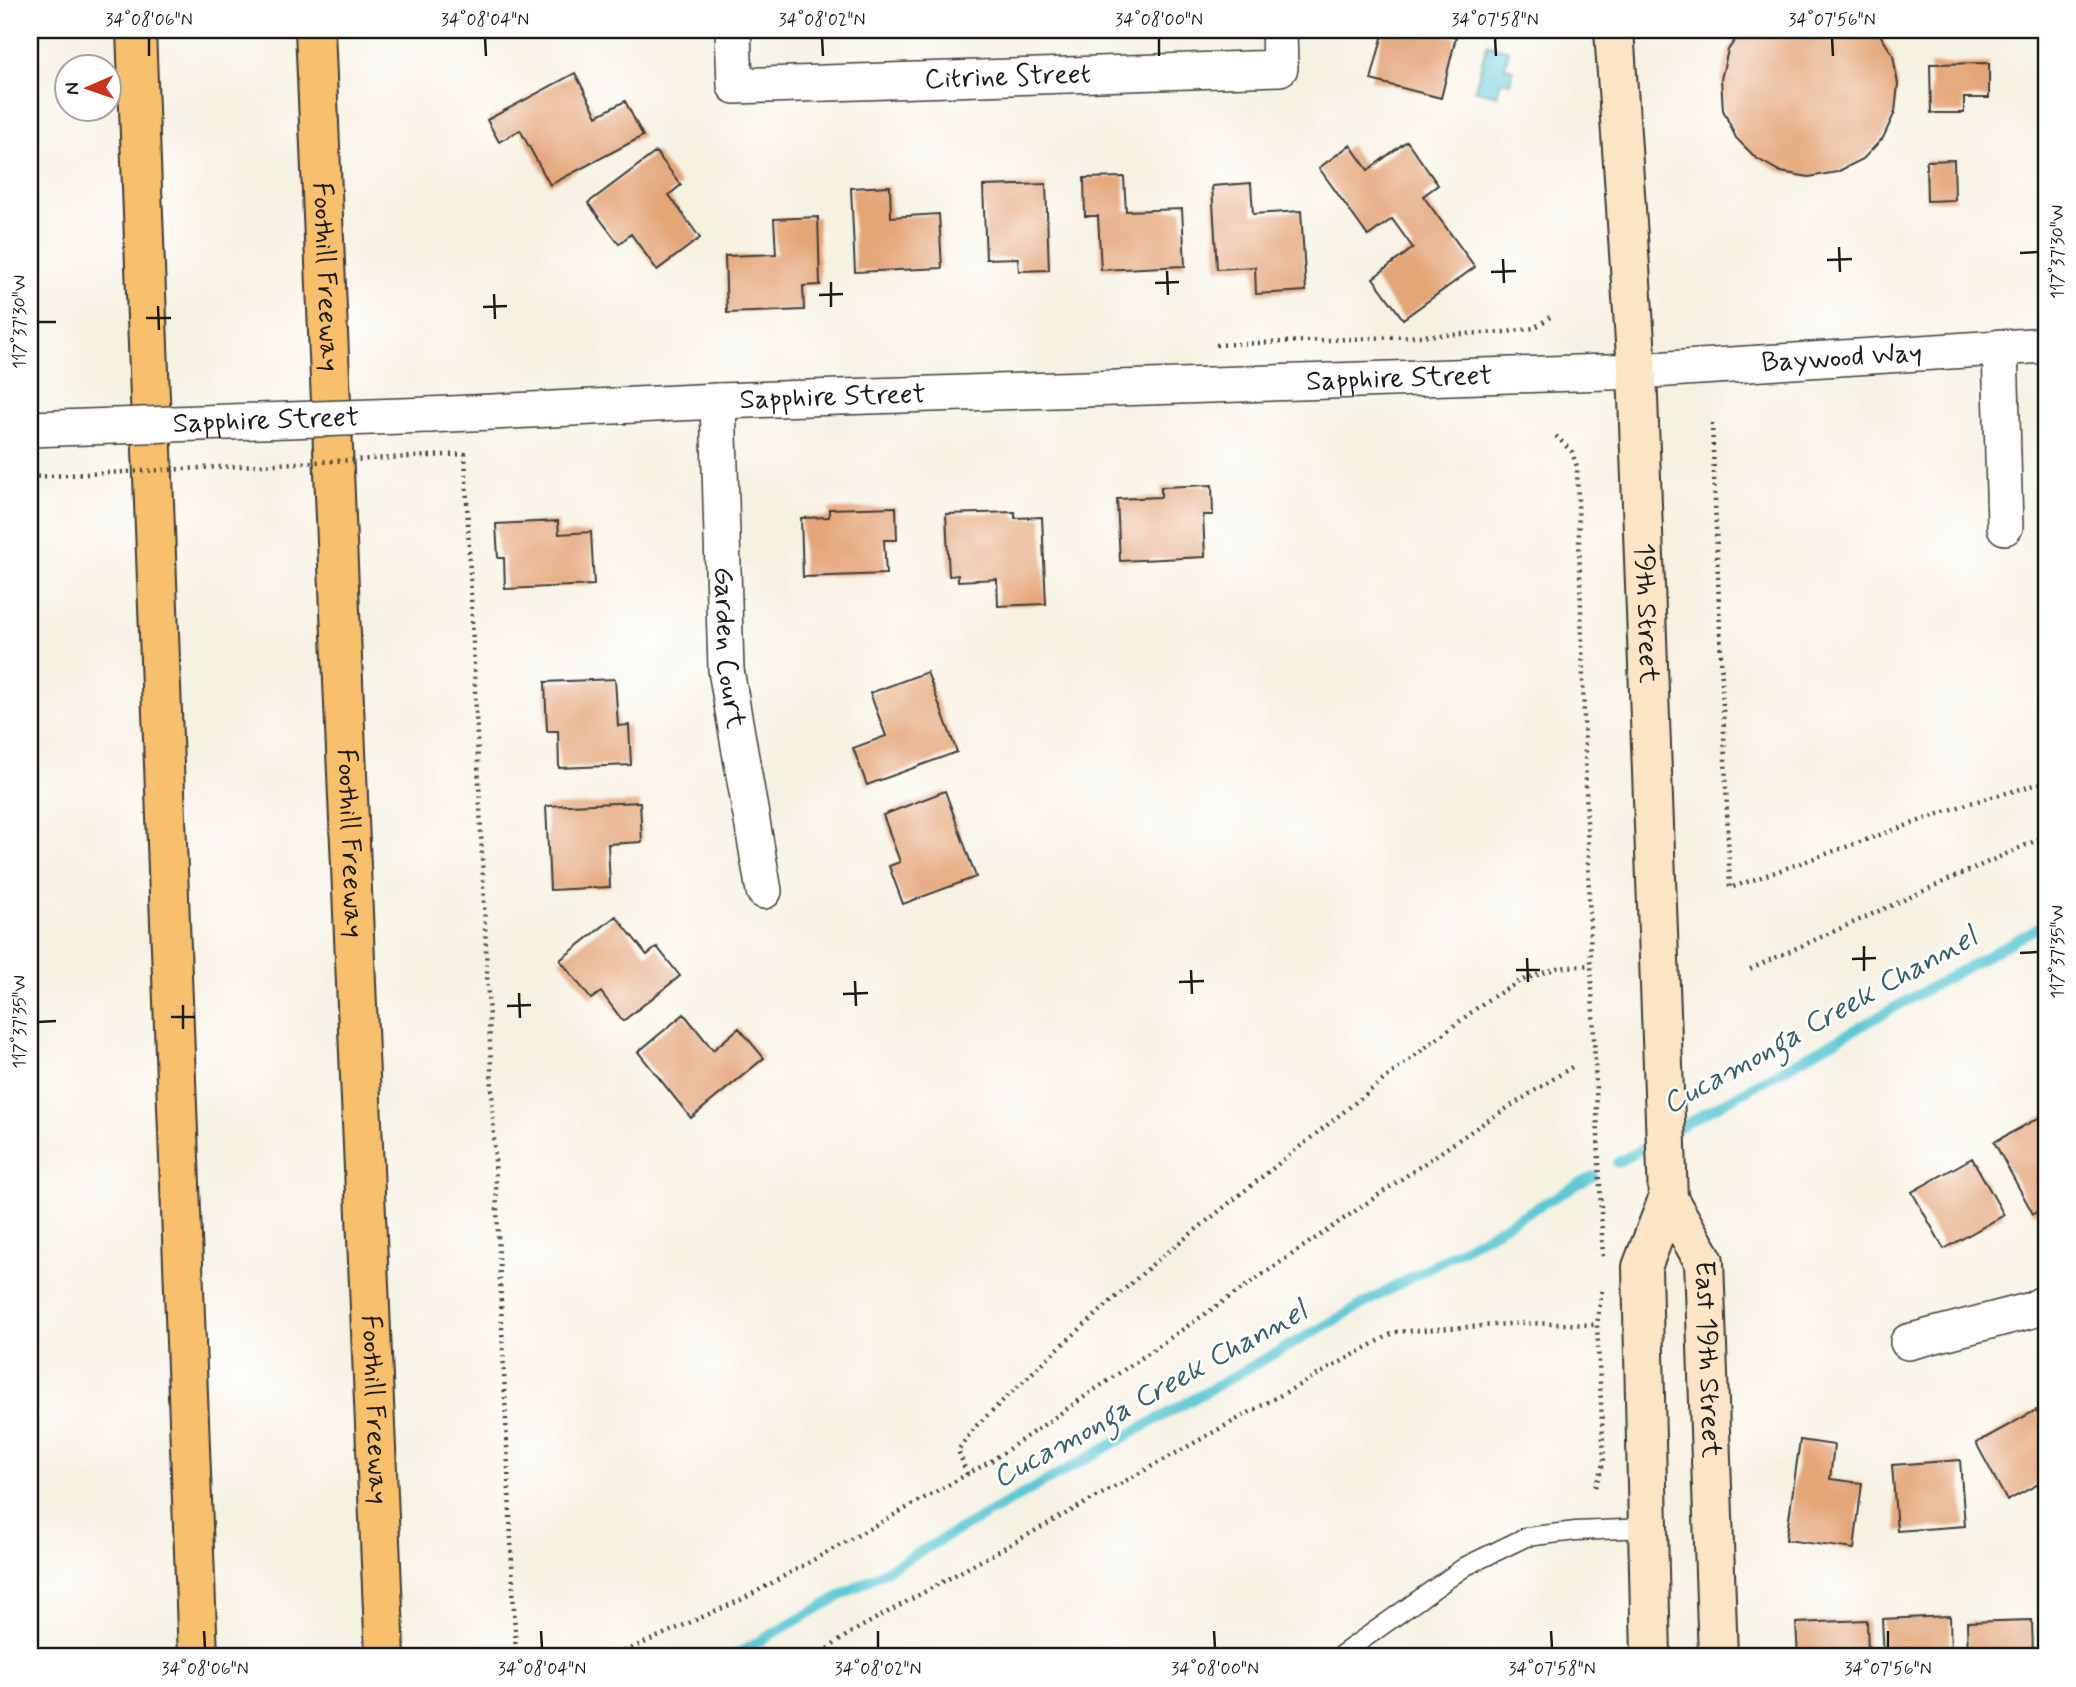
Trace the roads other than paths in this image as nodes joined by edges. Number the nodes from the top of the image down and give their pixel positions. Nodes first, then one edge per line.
1 (136, 30) edge
2 (315, 30) edge
3 (733, 30) edge
4 (1279, 30) edge
5 (1614, 30) edge
6 (2046, 345) edge
7 (2000, 348) junction
8 (1637, 371) junction
9 (718, 401) junction
10 (30, 429) edge
11 (2006, 527) dead end
12 (764, 891) dead end
13 (1668, 1199) junction
14 (2046, 1302) edge
15 (1908, 1342) dead end
16 (1647, 1528) junction
17 (198, 1657) edge
18 (385, 1657) edge
19 (1338, 1657) edge
20 (1651, 1657) edge
21 (1718, 1657) edge

1 - 17 highway
2 - 18 highway, Foothill Freeway
3 - 4 street, Citrine Street
5 - 8 main road, 19th Street
6 - 7 street, Baywood Way
7 - 8 street, Baywood Way
7 - 11 street
8 - 9 street, Sapphire Street
8 - 13 main road, 19th Street
9 - 10 street, Sapphire Street, bridge
9 - 12 street, Garden Court
13 - 16 main road, East 19th Street
13 - 21 main road, East 19th Street
14 - 15 street
16 - 19 lane
16 - 20 main road, East 19th Street

